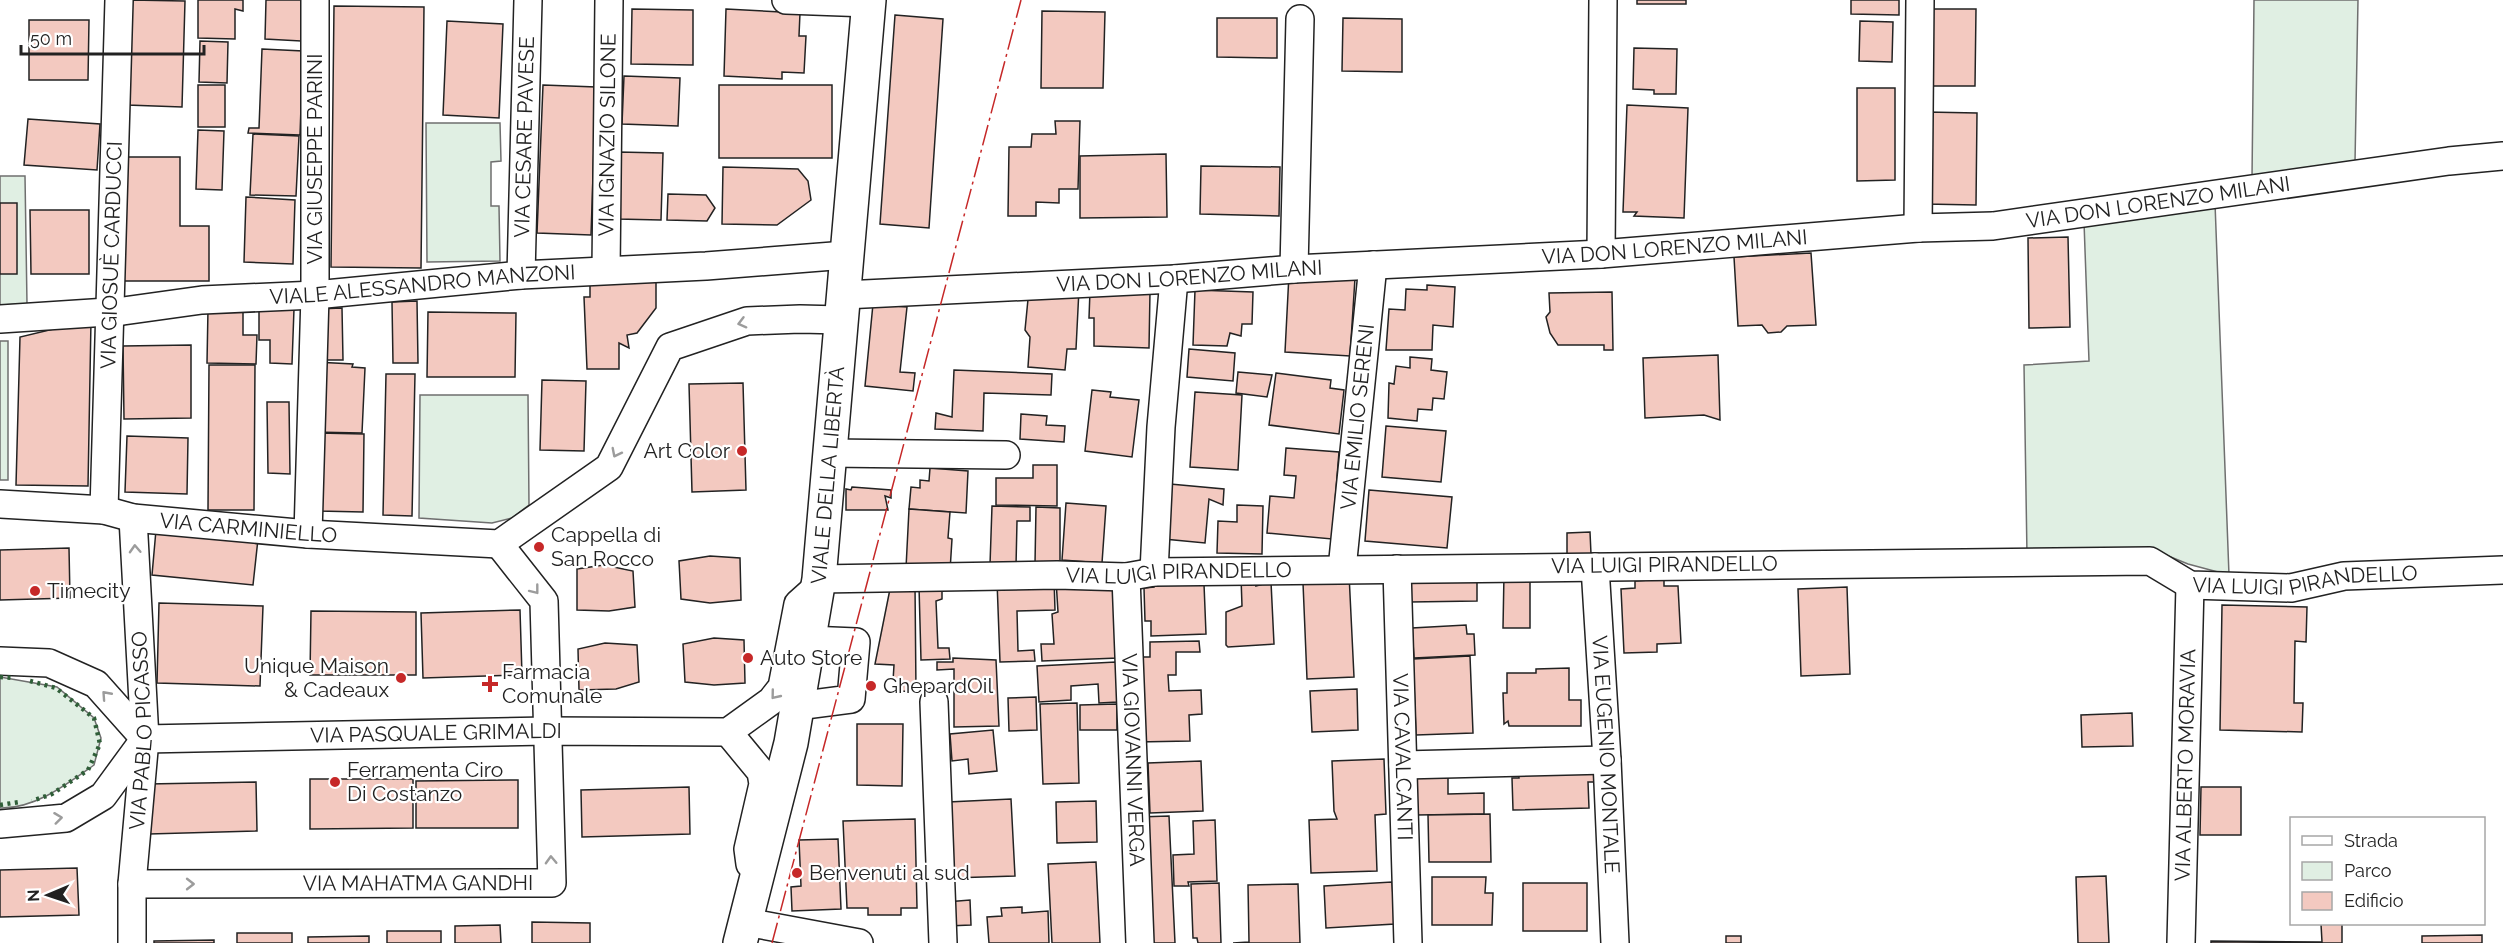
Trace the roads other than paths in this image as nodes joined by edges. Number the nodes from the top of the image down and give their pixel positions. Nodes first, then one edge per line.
1 (119, 0) edge
2 (315, 0) edge
3 (528, 0) edge
4 (609, 0) edge
5 (786, 0) edge
6 (1603, 0) edge
7 (1920, 0) edge
8 (869, 2) edge
9 (1300, 19) dead end
10 (2503, 156) edge
11 (1918, 228) junction
12 (1600, 254) junction
13 (846, 255) junction
14 (1373, 265) junction
15 (1294, 269) junction
16 (606, 270) junction
17 (521, 275) junction
18 (1174, 279) junction
19 (315, 295) junction
20 (842, 308) junction
21 (110, 312) junction
22 (0, 319) edge
23 (828, 453) junction
24 (1006, 455) dead end
25 (0, 504) edge
26 (104, 510) junction
27 (133, 518) junction
28 (308, 534) junction
29 (499, 544) junction
30 (1595, 567) junction
31 (1342, 569) junction
32 (1397, 569) junction
33 (2503, 570) edge
34 (1154, 572) junction
35 (1126, 577) junction
36 (818, 583) junction
37 (2190, 585) junction
38 (808, 639) junction
39 (0, 661) edge
40 (934, 702) dead end
41 (797, 706) junction
42 (547, 731) junction
43 (728, 732) junction
44 (145, 739) junction
45 (1607, 760) junction
46 (1403, 765) junction
47 (0, 824) edge
48 (132, 884) junction
49 (754, 886) junction
50 (743, 932) edge
51 (132, 943) edge
52 (859, 943) edge
53 (943, 943) edge
54 (1140, 943) edge
55 (1408, 943) edge
56 (1615, 943) edge
57 (2181, 943) edge

1 - 21 street, VIA GIOSUÈ CARDUCCI
2 - 19 street, VIA GIUSEPPE PARINI
3 - 17 street, VIA CESARE PAVESE
4 - 16 street, VIA IGNAZIO SILONE
5 - 8 street
6 - 12 street
7 - 11 street
8 - 13 main road, VIALE DELLA LIBERTÀ
9 - 15 street
10 - 11 street, VIA DON LORENZO MILANI
11 - 12 street, VIA DON LORENZO MILANI
12 - 14 street, VIA DON LORENZO MILANI
13 - 16 street, VIALE ALESSANDRO MANZONI
13 - 20 main road, VIALE DELLA LIBERTÀ
14 - 15 street, VIA DON LORENZO MILANI
14 - 31 street, VIA EMILIO SERENI
15 - 18 street, VIA DON LORENZO MILANI
16 - 17 street, VIALE ALESSANDRO MANZONI
17 - 19 street, VIALE ALESSANDRO MANZONI
18 - 20 street, VIA DON LORENZO MILANI
18 - 34 street
19 - 21 street, VIALE ALESSANDRO MANZONI
19 - 28 street, VIA GIUSEPPE PARINI
20 - 23 main road, VIALE DELLA LIBERTÀ
20 -> 29 street
21 - 22 street, VIALE ALESSANDRO MANZONI
21 - 26 street, VIA GIOSUÈ CARDUCCI
23 - 24 street
23 - 36 main road, VIALE DELLA LIBERTÀ
25 - 26 street, VIA CARMINIELLO
26 - 27 street, VIA CARMINIELLO
27 - 28 street, VIA CARMINIELLO
44 -> 27 street, VIA PABLO PICASSO
28 - 29 street, VIA CARMINIELLO
29 -> 42 street
30 - 32 street, VIA LUIGI PIRANDELLO
30 - 37 street, VIA LUIGI PIRANDELLO
30 - 45 street, VIA EUGENIO MONTALE
31 - 32 street, VIA LUIGI PIRANDELLO
31 - 34 street, VIA LUIGI PIRANDELLO
32 - 46 street, VIA CAVALCANTI
33 - 37 street, VIA LUIGI PIRANDELLO
34 - 35 street, VIA LUIGI PIRANDELLO
35 - 36 street, VIA LUIGI PIRANDELLO
35 - 54 street, VIA GIOVANNI VERGA
36 - 38 main road, VIALE DELLA LIBERTÀ
36 -> 43 street
37 - 57 street, VIA ALBERTO MORAVIA
38 - 41 main road, VIALE DELLA LIBERTÀ
38 - 41 street
44 -> 39 street
40 - 53 street
41 - 49 main road, VIALE DELLA LIBERTÀ
42 - 43 street, VIA PASQUALE GRIMALDI
42 - 44 street, VIA PASQUALE GRIMALDI
48 -> 42 street, VIA MAHATMA GANDHI
43 - 49 street
47 -> 44 street
44 - 48 street, VIA PABLO PICASSO
45 - 46 street
45 - 56 street, VIA EUGENIO MONTALE
46 - 55 street, VIA CAVALCANTI
48 - 51 street, VIA PABLO PICASSO
49 - 50 main road, VIALE DELLA LIBERTÀ
50 - 52 street

